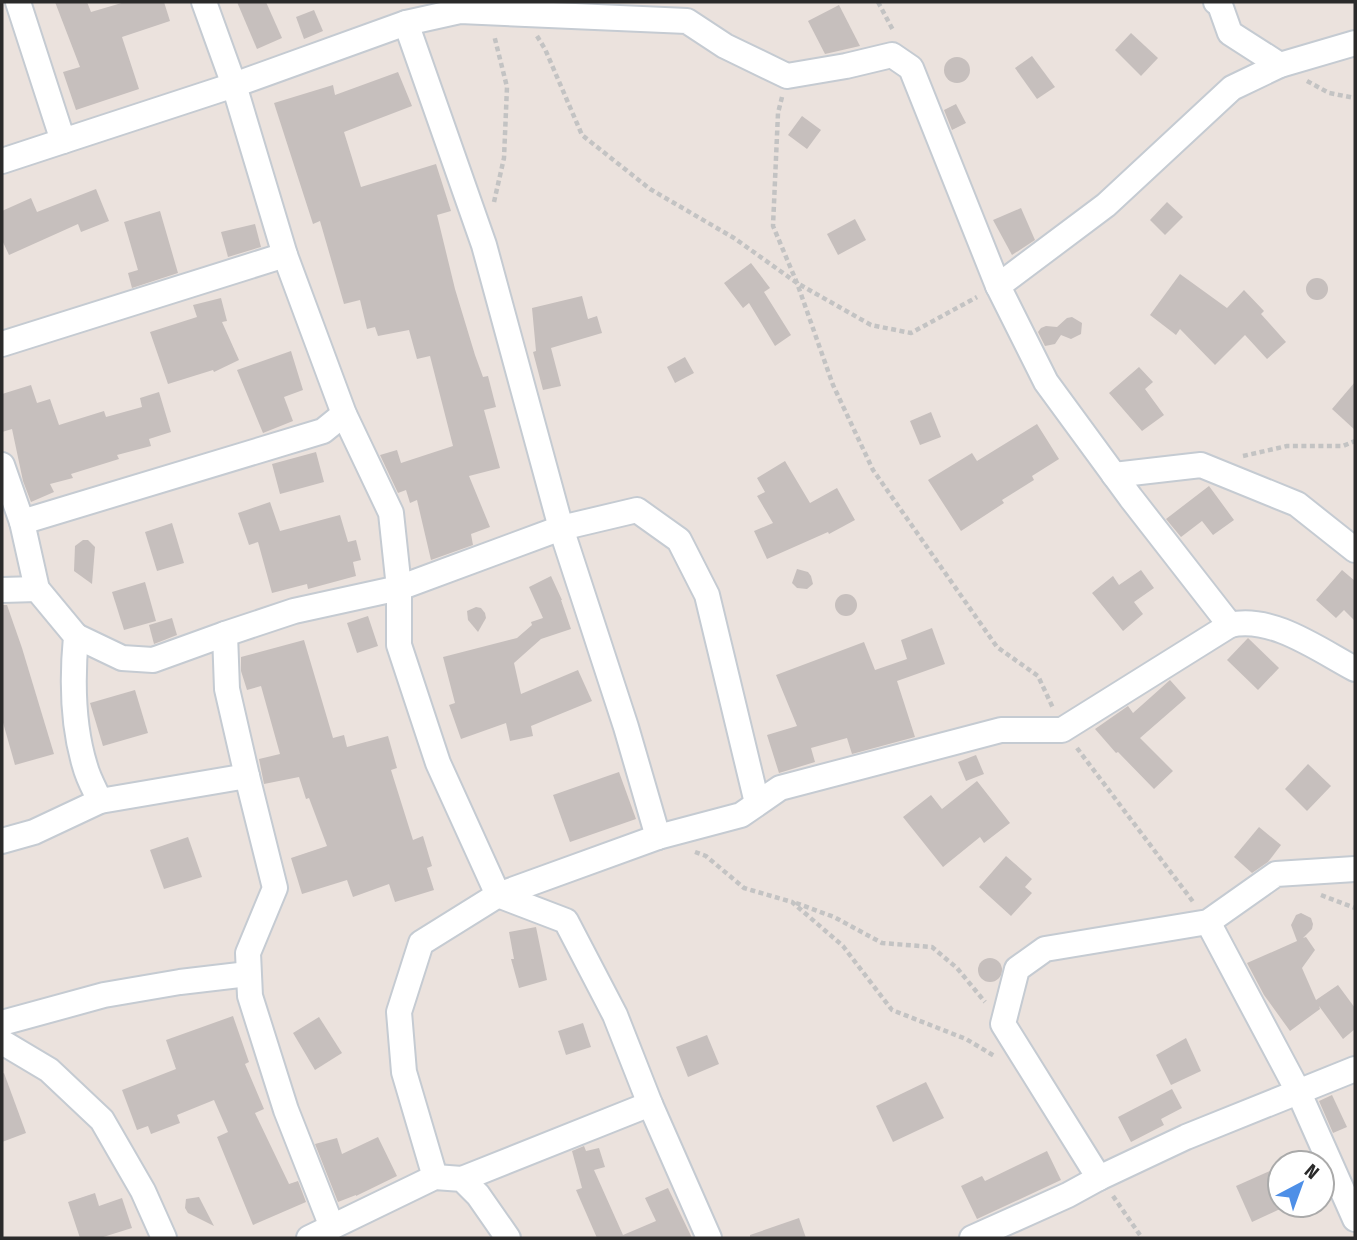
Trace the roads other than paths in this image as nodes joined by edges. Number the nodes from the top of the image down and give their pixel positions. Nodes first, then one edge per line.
1 (18, 2) edge
2 (204, 2) edge
3 (1216, 2) edge
4 (406, 23) junction
5 (1355, 43) edge
6 (1280, 65) junction
7 (234, 85) junction
8 (63, 141) junction
9 (2, 161) edge
10 (285, 255) junction
11 (998, 286) junction
12 (2, 344) edge
13 (344, 414) junction
14 (2, 465) edge
15 (1114, 475) junction
16 (22, 522) junction
17 (561, 528) junction
18 (1355, 550) edge
19 (399, 588) junction
20 (37, 589) junction
21 (2, 590) edge
22 (1230, 625) junction
23 (225, 634) junction
24 (76, 636) junction
25 (1355, 669) edge
26 (247, 776) junction
27 (100, 801) junction
28 (757, 803) junction
29 (658, 837) junction
30 (2, 841) edge
31 (1355, 869) edge
32 (498, 895) junction
33 (1208, 922) junction
34 (248, 974) junction
35 (2, 1023) edge
36 (2, 1042) edge
37 (1355, 1069) edge
38 (1299, 1093) junction
39 (650, 1104) junction
40 (435, 1177) junction
41 (1099, 1178) junction
42 (462, 1180) junction
43 (1355, 1219) edge
44 (332, 1227) junction
45 (164, 1238) edge
46 (309, 1238) edge
47 (509, 1238) edge
48 (709, 1238) edge
49 (972, 1238) edge

1 - 8 street
2 - 7 street
3 - 6 street
4 - 7 street
4 - 11 street
4 - 17 street
5 - 6 street
6 - 11 street
7 - 8 street
7 - 10 street
8 - 9 street
10 - 12 street
10 - 13 street
11 - 15 street
13 - 16 street
13 - 19 street
14 - 16 street
15 - 18 street
15 - 22 street
16 - 20 street
17 - 19 street
17 - 28 street
17 - 29 street
19 - 23 street
19 - 32 street
20 - 21 street
20 - 24 street
22 - 25 street
22 - 28 street
23 - 24 street
23 - 26 street
24 - 27 street
26 - 27 street
26 - 34 street
27 - 30 street
28 - 29 street
29 - 32 street
31 - 33 street
32 - 39 street
32 - 40 street
33 - 38 street
33 - 41 street
34 - 35 street
34 - 44 street
36 - 45 street
37 - 38 street
38 - 41 street
38 - 43 street
39 - 42 street
39 - 48 street
40 - 42 street
40 - 44 street
41 - 49 street
42 - 47 street
44 - 46 street

